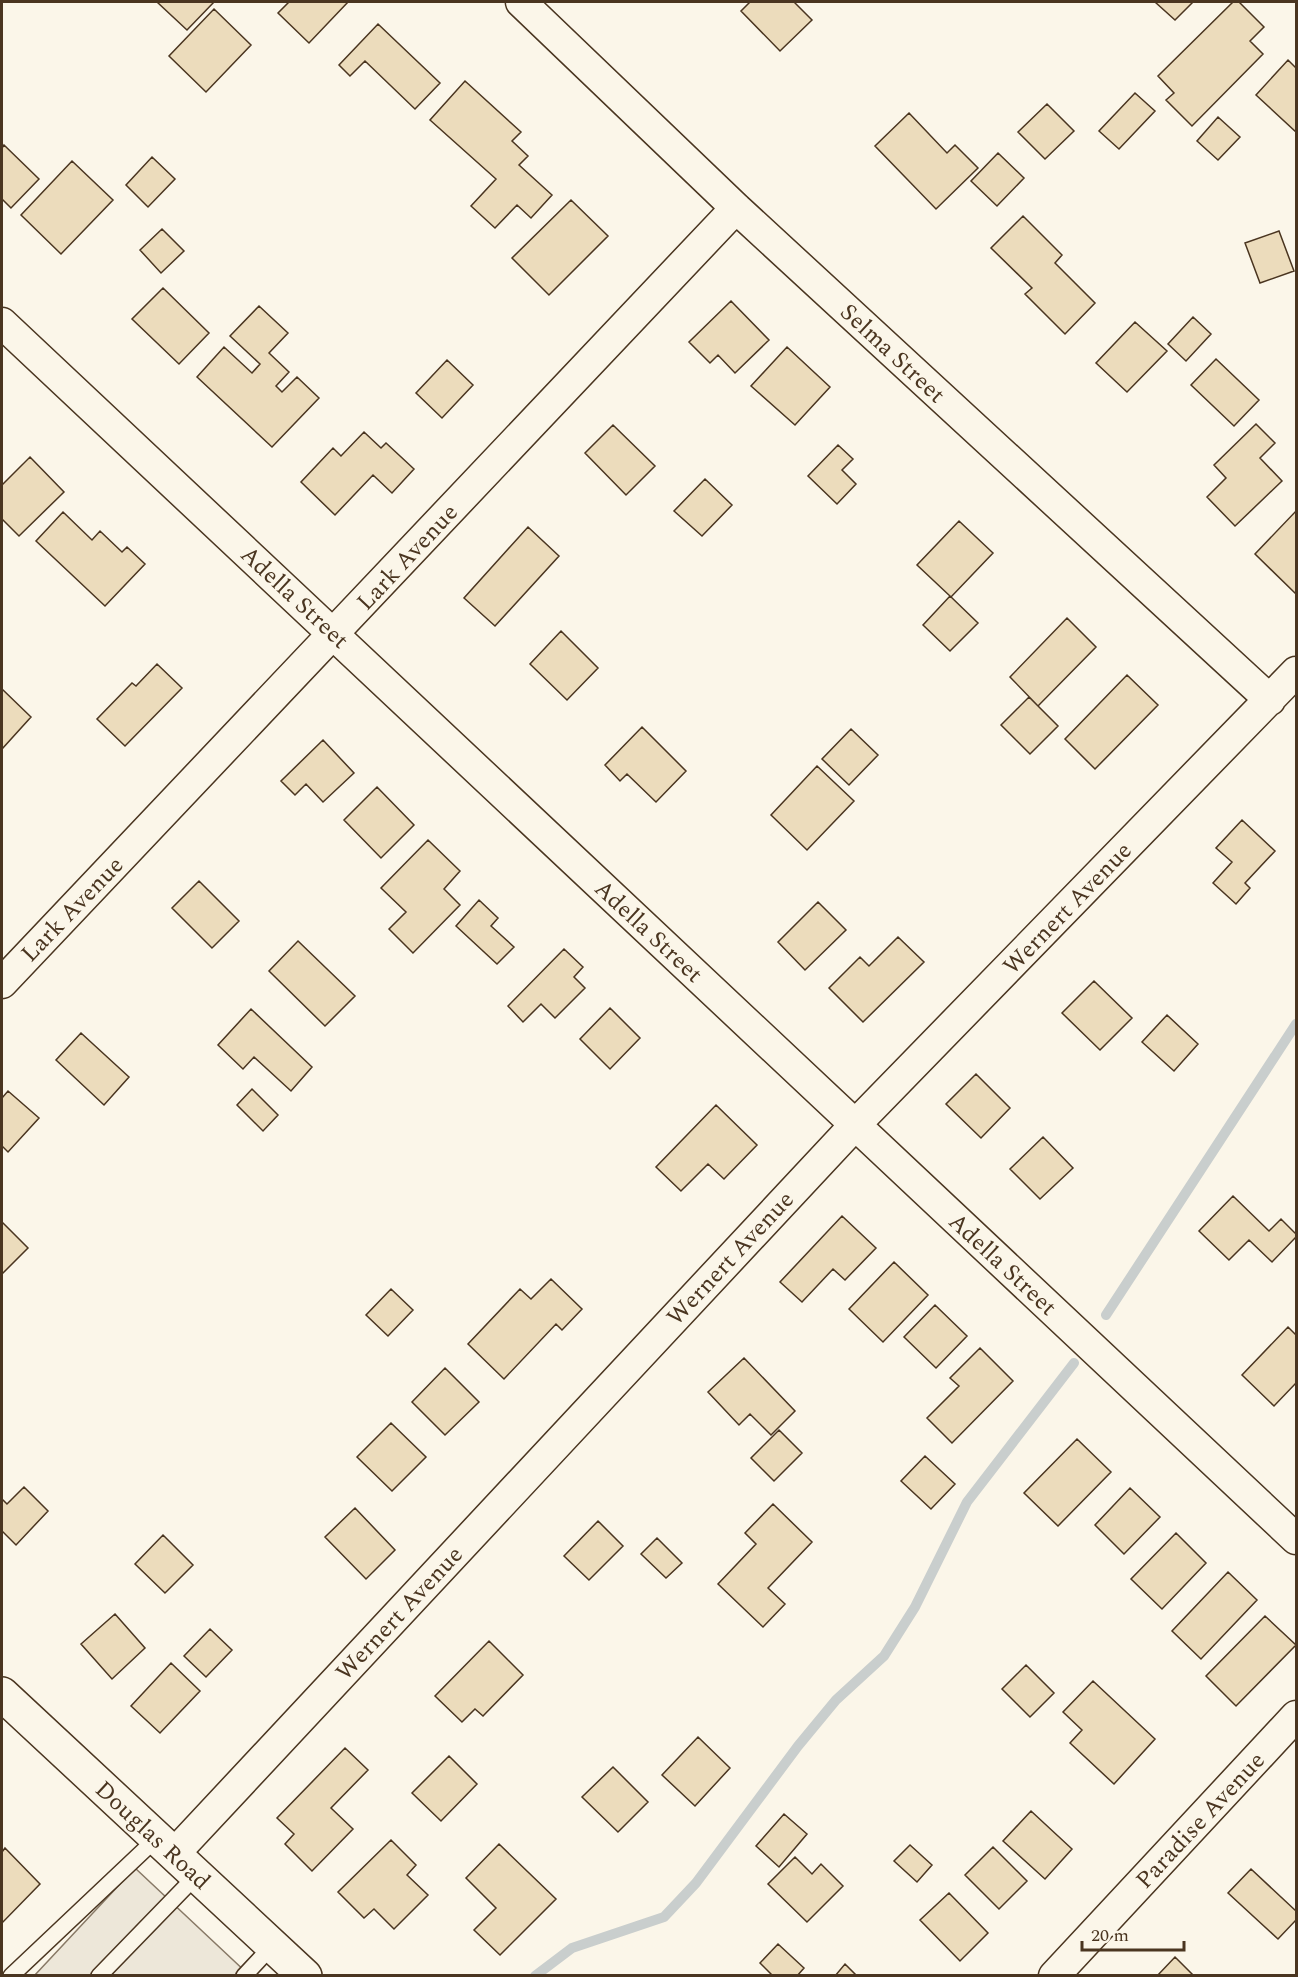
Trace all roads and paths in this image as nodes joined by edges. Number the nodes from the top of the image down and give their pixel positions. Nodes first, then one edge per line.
1 (521, 2) edge
2 (736, 208) junction
3 (2, 323) edge
4 (334, 633) junction
5 (1296, 672) edge
6 (1270, 700) junction
7 (2, 982) edge
8 (854, 1126) junction
9 (1296, 1539) edge
10 (2, 1694) edge
11 (1296, 1716) edge
12 (176, 1856) junction
13 (273, 1946) junction
14 (11, 1976) edge
15 (99, 1976) edge
16 (244, 1976) edge
17 (305, 1976) edge
18 (1054, 1976) edge

1 - 2 street, Selma Street
2 - 4 street, Lark Avenue
2 - 6 street, Selma Street
3 - 4 street, Adella Street
4 - 7 street, Lark Avenue
4 - 8 street, Adella Street
5 - 6 street, Wernert Avenue
6 - 8 street, Wernert Avenue
8 - 9 street, Adella Street
8 - 12 street, Wernert Avenue
10 - 12 street, Douglas Road
11 - 18 street, Paradise Avenue
12 - 13 street, Douglas Road
12 - 14 lane
12 - 15 lane
13 - 16 lane
13 - 17 street, Douglas Road

